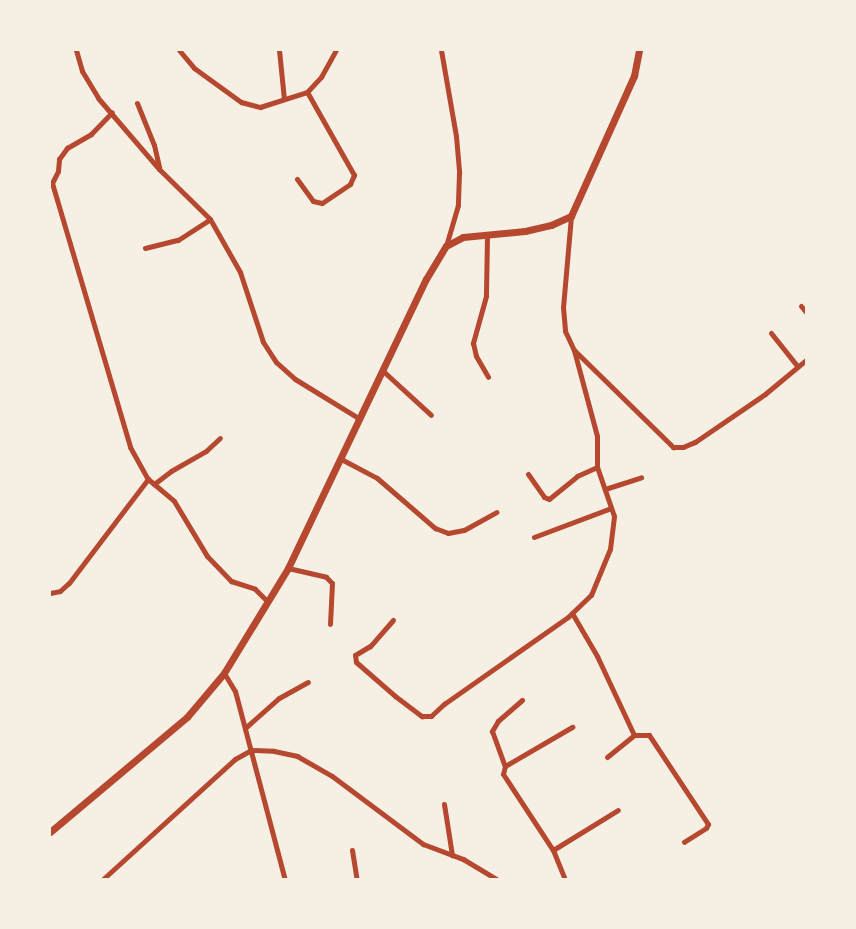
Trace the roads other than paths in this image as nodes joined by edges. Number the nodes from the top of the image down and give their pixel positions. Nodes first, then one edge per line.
1 (76, 50) edge
2 (179, 50) edge
3 (279, 50) edge
4 (336, 50) edge
5 (441, 50) edge
6 (639, 50) edge
7 (307, 92) junction
8 (284, 99) junction
9 (137, 103) dead end
10 (112, 112) junction
11 (159, 169) junction
12 (297, 179) dead end
13 (51, 182) edge
14 (571, 216) junction
15 (210, 219) junction
16 (487, 236) junction
17 (446, 246) junction
18 (145, 248) dead end
19 (801, 306) dead end
20 (807, 312) edge
21 (771, 333) dead end
22 (574, 350) junction
23 (807, 360) edge
24 (798, 367) junction
25 (383, 371) junction
26 (488, 377) dead end
27 (431, 415) dead end
28 (360, 418) junction
29 (220, 438) dead end
30 (341, 459) junction
31 (597, 467) junction
32 (528, 474) dead end
33 (641, 477) dead end
34 (148, 479) junction
35 (154, 484) junction
36 (604, 489) junction
37 (611, 508) junction
38 (496, 512) dead end
39 (534, 537) dead end
40 (288, 568) junction
41 (50, 593) edge
42 (267, 601) junction
43 (572, 613) junction
44 (393, 620) dead end
45 (330, 624) dead end
46 (224, 673) junction
47 (308, 682) dead end
48 (522, 700) dead end
49 (572, 727) dead end
50 (245, 728) junction
51 (634, 735) junction
52 (251, 750) junction
53 (608, 757) dead end
54 (505, 766) junction
55 (444, 804) dead end
56 (618, 810) dead end
57 (50, 832) edge
58 (684, 842) dead end
59 (352, 850) dead end
60 (553, 850) junction
61 (452, 855) junction
62 (102, 879) edge
63 (285, 879) edge
64 (357, 879) edge
65 (498, 879) edge
66 (565, 879) edge

1 - 10 street
2 - 8 street
3 - 8 street
4 - 7 street
5 - 17 street
6 - 14 street
7 - 8 street
7 - 12 street
9 - 11 street
10 - 11 street
10 - 13 street
11 - 15 street
13 - 34 street
14 - 16 street
14 - 22 street
15 - 18 street
15 - 28 street
16 - 17 street
16 - 26 street
17 - 25 street
19 - 20 street
21 - 24 street
22 - 24 street
22 - 31 street
23 - 24 street
25 - 27 street
25 - 28 street
28 - 30 street
29 - 35 street
30 - 38 street
30 - 40 street
31 - 32 street
31 - 36 street
33 - 36 street
34 - 35 street
34 - 41 street
35 - 42 street
36 - 37 street
37 - 39 street
37 - 43 street
40 - 42 street
40 - 45 street
42 - 46 street
43 - 44 street
43 - 51 street
46 - 50 street
46 - 57 street
47 - 50 street
48 - 54 street
49 - 54 street
50 - 52 street
51 - 53 street
51 - 58 street
52 - 61 street
52 - 62 street
52 - 63 street
54 - 60 street
55 - 61 street
56 - 60 street
59 - 64 street
60 - 66 street
61 - 65 street

